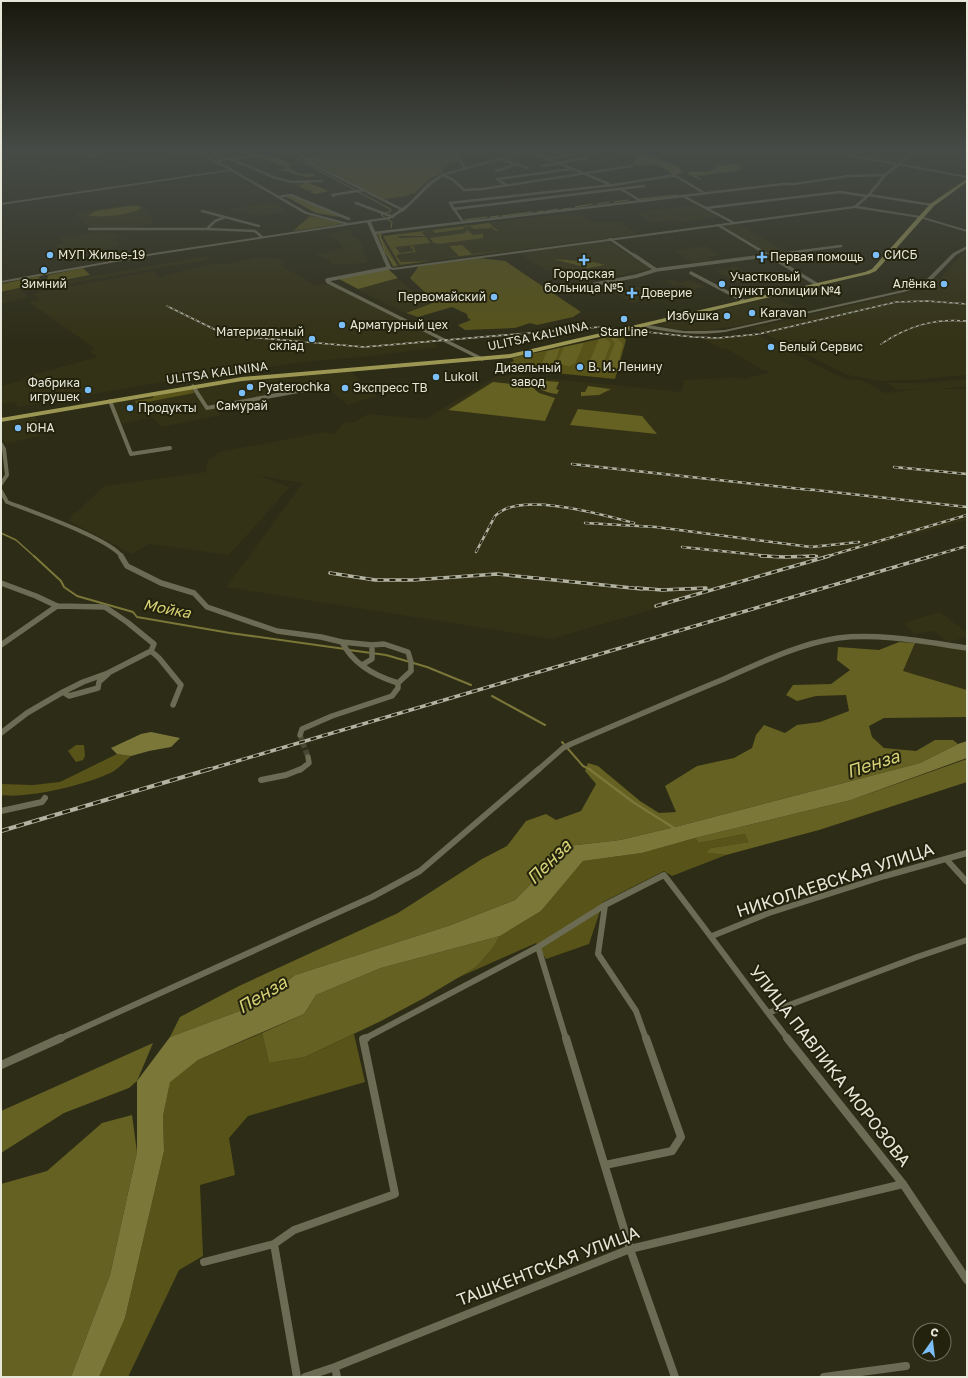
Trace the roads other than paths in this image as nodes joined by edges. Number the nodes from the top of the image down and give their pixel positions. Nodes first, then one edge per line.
1 (215, 214) edge
2 (311, 214) edge
3 (338, 214) edge
4 (384, 214) edge
5 (397, 214) edge
6 (457, 214) edge
7 (528, 214) edge
8 (718, 214) edge
9 (800, 214) edge
10 (902, 214) edge
11 (923, 214) edge
12 (225, 217) junction
13 (393, 217) junction
14 (920, 217) junction
15 (349, 219) dead end
16 (369, 222) junction
17 (463, 222) junction
18 (734, 223) junction
19 (351, 224) junction
20 (718, 225) junction
21 (259, 226) dead end
22 (89, 229) dead end
23 (207, 229) junction
24 (967, 231) edge
25 (374, 232) junction
26 (262, 237) junction
27 (610, 239) junction
28 (841, 246) dead end
29 (967, 247) edge
30 (766, 254) junction
31 (389, 268) junction
32 (656, 270) junction
33 (691, 273) dead end
34 (1, 282) edge
35 (818, 284) junction
36 (576, 288) dead end
37 (744, 301) junction
38 (642, 325) junction
39 (482, 359) junction
40 (193, 386) junction
41 (326, 386) dead end
42 (110, 401) junction
43 (1, 420) edge
44 (1, 444) edge
45 (170, 448) dead end
46 (1, 484) edge
47 (1, 491) edge
48 (1, 583) edge
49 (57, 606) junction
50 (342, 642) junction
51 (1, 645) edge
52 (372, 645) junction
53 (967, 648) edge
54 (151, 651) junction
55 (362, 665) junction
56 (108, 673) junction
57 (398, 683) junction
58 (63, 692) junction
59 (173, 705) dead end
60 (1, 733) edge
61 (300, 735) dead end
62 (308, 757) dead end
63 (261, 780) dead end
64 (44, 798) dead end
65 (1, 812) edge
66 (967, 853) edge
67 (946, 859) junction
68 (967, 882) edge
69 (605, 905) junction
70 (712, 936) junction
71 (967, 940) edge
72 (538, 947) junction
73 (768, 1013) junction
74 (1, 1065) edge
75 (605, 1165) junction
76 (903, 1184) junction
77 (274, 1244) junction
78 (630, 1249) junction
79 (204, 1262) dead end
80 (967, 1280) edge
81 (906, 1366) dead end
82 (335, 1367) junction
83 (297, 1377) edge
84 (304, 1377) edge
85 (337, 1377) edge
86 (675, 1377) edge
87 (824, 1377) edge

1 - 12 street
2 - 19 main road
3 - 15 street
4 - 13 street
5 - 13 main road
6 - 17 street
7 - 17 street
8 - 18 street
9 - 18 street
10 - 14 street
11 - 14 main road, ULITSA KALININA
12 - 21 street
12 - 23 street
13 - 16 main road
14 - 24 street
14 - 35 main road, ULITSA KALININA
16 - 19 main road
16 - 25 street
17 - 25 street
18 - 20 street
19 - 26 main road
20 - 27 street
20 - 30 street
22 - 23 street
23 - 26 street
25 - 31 street
26 - 34 main road
27 - 31 street
27 - 32 street
28 - 30 street
29 - 38 main road
30 - 32 street
30 - 35 street
31 - 39 street
32 - 36 street
33 - 37 street
35 - 37 main road, ULITSA KALININA
37 - 38 main road, ULITSA KALININA
38 - 39 main road, ULITSA KALININA
39 - 40 main road, ULITSA KALININA
40 - 41 street
40 - 42 main road, ULITSA KALININA
42 - 43 main road, ULITSA KALININA
42 - 45 street
44 - 46 street
47 - 50 street
48 - 49 street
49 - 51 street
49 - 54 street
50 - 52 street
50 - 55 street
52 - 55 street
52 - 57 street
53 - 74 street
54 - 56 street
54 - 59 street
55 - 57 street
56 - 58 street
56 - 58 street
57 - 61 street
58 - 60 street
62 - 63 street
64 - 65 street
66 - 67 street, НИКОЛАЕВСКАЯ УЛИЦА
67 - 68 street
67 - 70 street, НИКОЛАЕВСКАЯ УЛИЦА
69 - 70 street, УЛИЦА ПАВЛИКА МОРОЗОВА
69 - 72 street
69 - 75 street
70 - 73 street, УЛИЦА ПАВЛИКА МОРОЗОВА
71 - 73 street
72 - 75 street
72 - 77 street
73 - 76 street, УЛИЦА ПАВЛИКА МОРОЗОВА
75 - 78 street
76 - 78 street, ТАШКЕНТСКАЯ УЛИЦА
76 - 80 street, УЛИЦА ПАВЛИКА МОРОЗОВА
77 - 79 street
77 - 83 street
78 - 82 street, ТАШКЕНТСКАЯ УЛИЦА
78 - 86 street
81 - 87 street
82 - 84 street, ТАШКЕНТСКАЯ УЛИЦА
82 - 85 street

